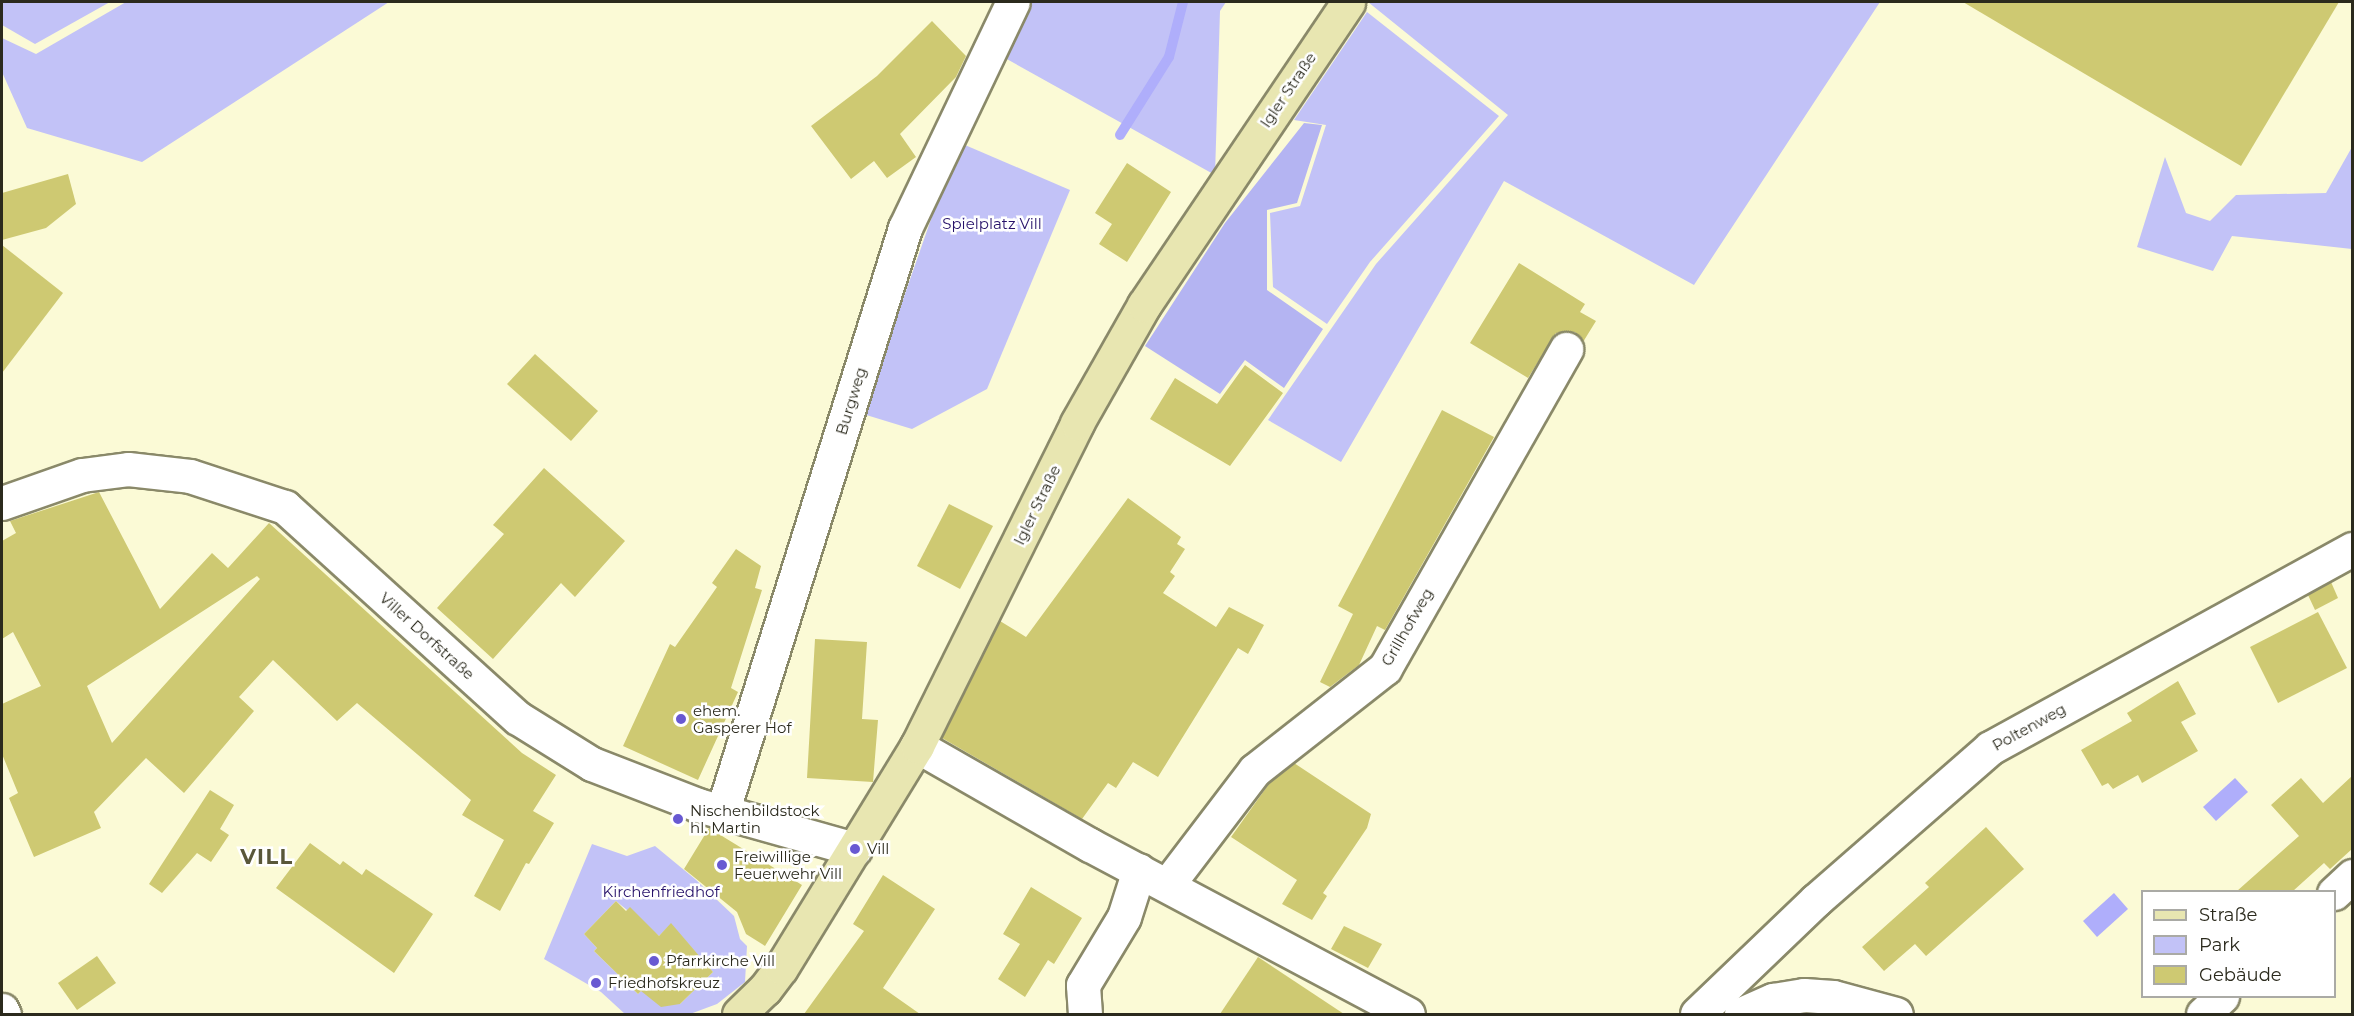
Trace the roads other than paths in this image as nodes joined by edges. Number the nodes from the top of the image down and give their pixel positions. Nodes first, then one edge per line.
1 (1013, 2) edge
2 (1348, 2) edge
3 (1566, 349) dead end
4 (2, 503) edge
5 (2352, 549) edge
6 (917, 746) junction
7 (722, 813) junction
8 (855, 849) junction
9 (1139, 870) junction
10 (2352, 876) edge
11 (1168, 884) junction
12 (2336, 891) edge
13 (2220, 998) edge
14 (1356, 1004) edge
15 (2, 1010) edge
16 (4, 1014) edge
17 (739, 1014) edge
18 (1085, 1014) edge
19 (1408, 1014) edge
20 (1697, 1014) edge
21 (1741, 1014) edge
22 (1896, 1014) edge
23 (2203, 1014) edge

1 - 7 street, Burgweg
2 - 6 main road, Igler Straße
3 - 11 street, Grillhofweg
4 - 7 street, Viller Dorfstraße
5 - 20 street, Poltenweg
6 - 8 main road, Igler Straße
6 - 9 street
7 - 8 street, Viller Dorfstraße
8 - 17 main road, Igler Straße
9 - 11 street
9 - 18 street
10 - 12 street
11 - 14 street
13 - 23 street
14 - 19 street
15 - 16 street
21 - 22 street

